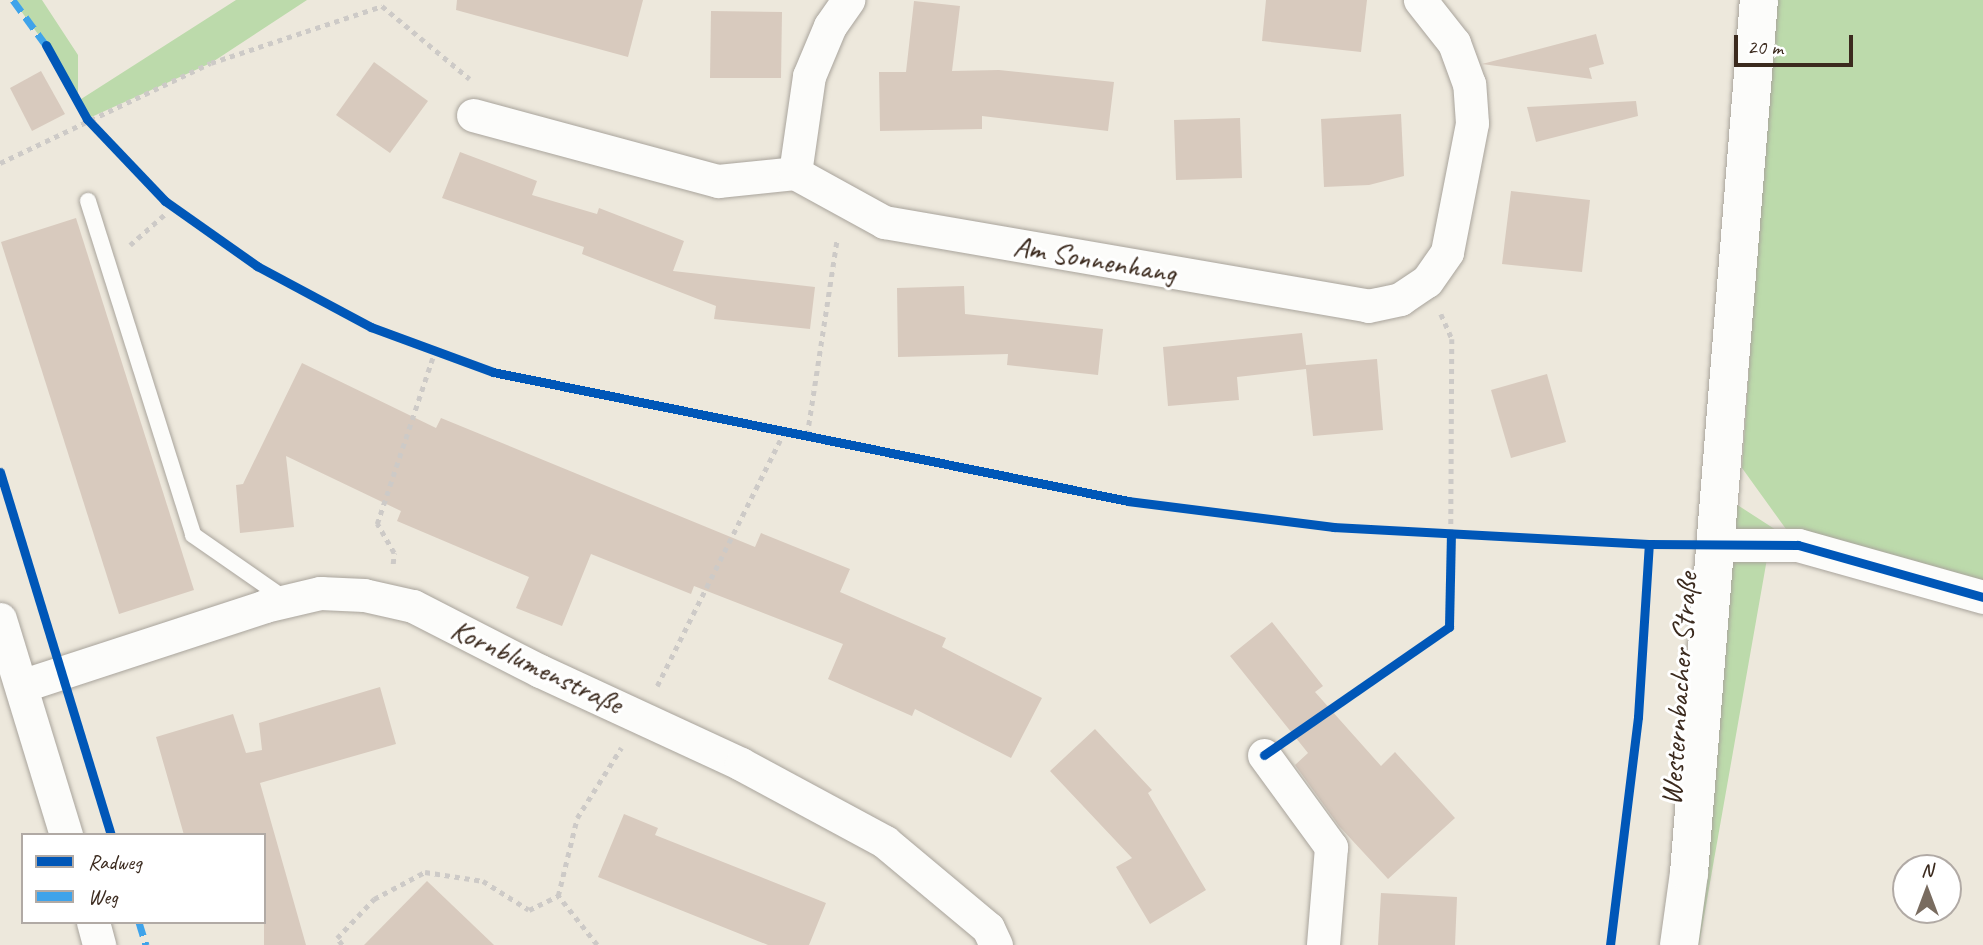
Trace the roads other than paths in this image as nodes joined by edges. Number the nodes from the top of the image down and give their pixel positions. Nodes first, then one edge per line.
1 (848, 0) edge
2 (1420, 0) edge
3 (1759, 0) edge
4 (473, 115) road end
5 (795, 173) junction
6 (88, 201) dead end
7 (1715, 545) junction
8 (1983, 597) edge
9 (287, 600) junction
10 (0, 619) edge
11 (24, 685) junction
12 (1264, 755) dead end
13 (65, 833) edge
14 (94, 924) edge
15 (99, 945) edge
16 (996, 945) edge
17 (1323, 945) edge
18 (1679, 945) edge

1 - 5 street
2 - 5 street, Am Sonnenhang
3 - 7 street, Westernbacher Straße
4 - 5 street
6 - 9 lane
7 - 8 street
7 - 18 street, Westernbacher Straße
9 - 11 street, Kornblumenstraße
9 - 16 street, Kornblumenstraße
10 - 11 street
11 - 13 street
12 - 17 street
14 - 15 street

